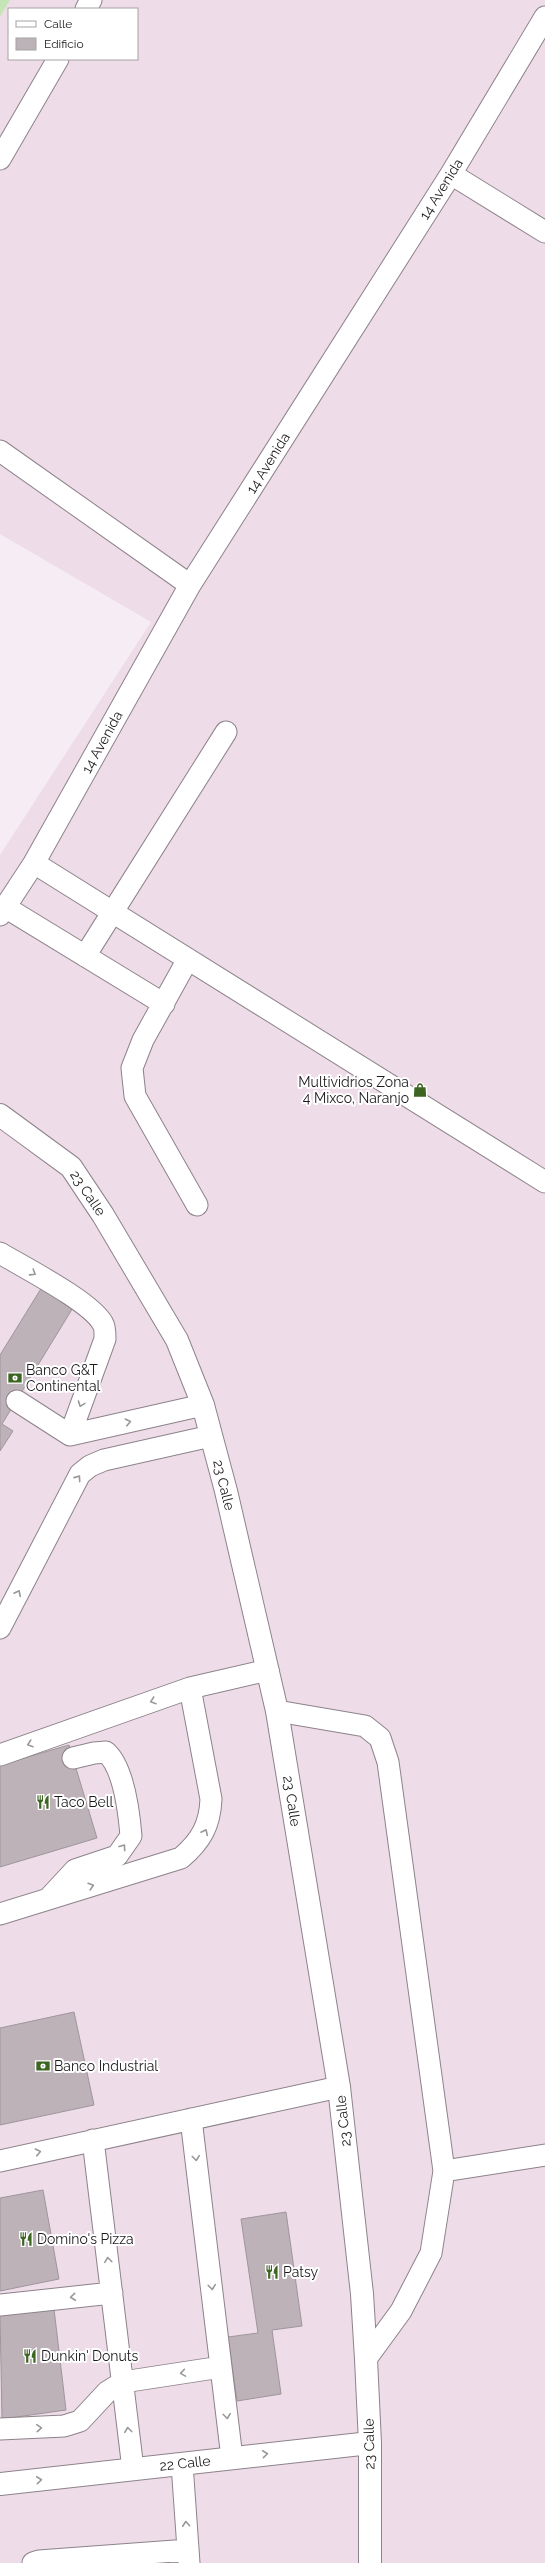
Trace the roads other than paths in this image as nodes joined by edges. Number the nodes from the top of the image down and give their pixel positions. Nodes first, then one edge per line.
1 (545, 17) edge
2 (57, 60) edge
3 (0, 159) edge
4 (451, 174) junction
5 (545, 232) edge
6 (0, 451) edge
7 (190, 585) junction
8 (226, 732) dead end
9 (34, 863) junction
10 (114, 910) junction
11 (3, 911) edge
12 (85, 956) junction
13 (188, 960) junction
14 (164, 1004) junction
15 (0, 1115) edge
16 (545, 1182) edge
17 (197, 1205) dead end
18 (0, 1253) edge
19 (16, 1401) dead end
20 (203, 1405) junction
21 (70, 1436) junction
22 (211, 1436) junction
23 (0, 1628) edge
24 (268, 1670) junction
25 (190, 1688) junction
26 (277, 1711) junction
27 (0, 1755) edge
28 (73, 1758) dead end
29 (48, 1899) junction
30 (0, 1914) edge
31 (339, 2087) junction
32 (191, 2119) junction
33 (93, 2140) junction
34 (545, 2155) edge
35 (0, 2161) edge
36 (444, 2171) junction
37 (112, 2293) junction
38 (0, 2304) edge
39 (366, 2359) junction
40 (221, 2367) junction
41 (123, 2382) junction
42 (0, 2429) edge
43 (370, 2443) junction
44 (232, 2458) junction
45 (182, 2464) junction
46 (133, 2469) junction
47 (0, 2484) edge
48 (189, 2557) edge
49 (36, 2562) edge
50 (370, 2563) edge

1 - 4 lane, 14 Avenida
2 - 3 lane
4 - 5 lane
4 - 7 lane, 14 Avenida
6 - 7 lane
7 - 9 lane, 14 Avenida
8 - 10 lane
9 - 10 lane
9 - 11 lane, 14 Avenida
10 - 12 lane
10 - 13 lane
11 - 12 lane
12 - 14 lane
13 - 14 lane
13 - 16 lane
14 - 17 lane
15 - 20 street, 23 Calle
18 -> 21 lane
19 - 21 lane
21 -> 20 lane
20 - 22 street, 23 Calle
23 -> 22 lane
22 - 24 street, 23 Calle
24 - 25 lane
24 - 26 street, 23 Calle
25 -> 27 lane
29 -> 25 lane
26 - 31 street, 23 Calle
26 - 36 lane
29 -> 28 lane
29 - 30 lane
31 - 32 lane
31 - 39 street, 23 Calle
32 - 33 lane
32 -> 40 lane
35 -> 33 lane
37 -> 33 lane
34 - 36 lane
36 - 39 lane
37 -> 38 lane
37 - 41 lane
39 - 43 street, 23 Calle
40 -> 41 lane
40 -> 44 lane
42 -> 41 lane
46 -> 41 lane
44 -> 43 street, 22 Calle
43 - 50 street, 23 Calle
44 - 45 street, 22 Calle
45 - 46 street, 22 Calle
48 -> 45 lane
47 -> 46 street, 22 Calle
48 - 49 lane

